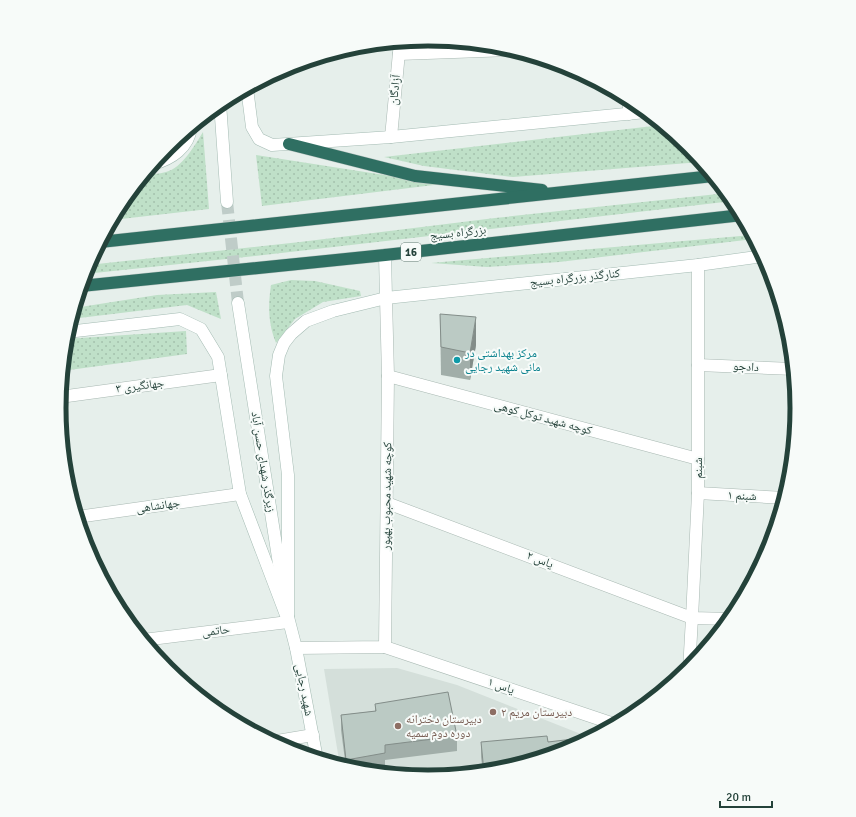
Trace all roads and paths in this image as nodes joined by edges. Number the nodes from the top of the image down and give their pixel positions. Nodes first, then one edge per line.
1 (400, 47) edge
2 (487, 51) edge
3 (399, 54) junction
4 (248, 95) edge
5 (629, 107) edge
6 (221, 111) edge
7 (638, 113) edge
8 (629, 114) junction
9 (188, 137) edge
10 (391, 138) junction
11 (289, 144) junction
12 (162, 162) edge
13 (707, 177) edge
14 (565, 192) junction
15 (227, 202) tunnel mouth
16 (735, 216) edge
17 (107, 241) edge
18 (385, 255) junction
19 (757, 257) edge
20 (698, 265) junction
21 (87, 285) edge
22 (386, 298) junction
23 (238, 303) tunnel mouth
24 (74, 331) edge
25 (698, 365) junction
26 (788, 369) edge
27 (221, 375) junction
28 (388, 376) junction
29 (66, 396) edge
30 (698, 459) junction
31 (698, 493) junction
32 (240, 494) junction
33 (779, 498) edge
34 (387, 503) junction
35 (82, 516) edge
36 (692, 618) junction
37 (722, 620) edge
38 (288, 622) junction
39 (148, 639) edge
40 (385, 647) junction
41 (296, 648) junction
42 (689, 660) edge
43 (609, 722) edge
44 (313, 735) junction
45 (282, 740) edge
46 (316, 754) edge

1 - 3 street, آزادگان
2 - 3 street
3 - 10 street, آزادگان
4 - 11 street
5 - 8 street
6 - 15 street
7 - 8 street
8 - 10 street
9 - 12 street
10 - 11 street
11 - 14 highway
13 - 14 highway
14 - 17 highway
16 - 18 highway, بزرگراه بسیج / 16
18 - 21 highway, بزرگراه بسیج / 16
18 - 22 street, کوچه شهید محبوب بهپور
19 - 20 street, کنارگذر بزرگراه بسیج
20 - 22 street, کنارگذر بزرگراه بسیج
20 - 25 street, شبنم
22 - 28 street, کوچه شهید محبوب بهپور
22 - 38 street, کنارگذر بزرگراه بسیج
23 - 38 street, زیرگذر شهدای حسن آباد
24 - 27 street
25 - 26 street, دادجو
25 - 30 street, شبنم
27 - 29 street, جهانگیری ۳
27 - 32 street
28 - 30 street, کوچه شهید توکل کوهی
28 - 34 street, کوچه شهید محبوب بهپور
30 - 31 street, شبنم
31 - 33 street, شبنم ۱
31 - 36 street, شبنم
32 - 35 street, جهانشاهی
32 - 38 street
34 - 36 street, یاس ۲
34 - 40 street, کوچه شهید محبوب بهپور
36 - 37 street, یاس ۲
36 - 42 street, شبنم
38 - 39 street, حاتمی
38 - 41 street, شهید رجایی
40 - 41 street
40 - 43 street, یاس ۱
41 - 44 street, شهید رجایی
44 - 45 street
44 - 46 street, شهید رجایی

